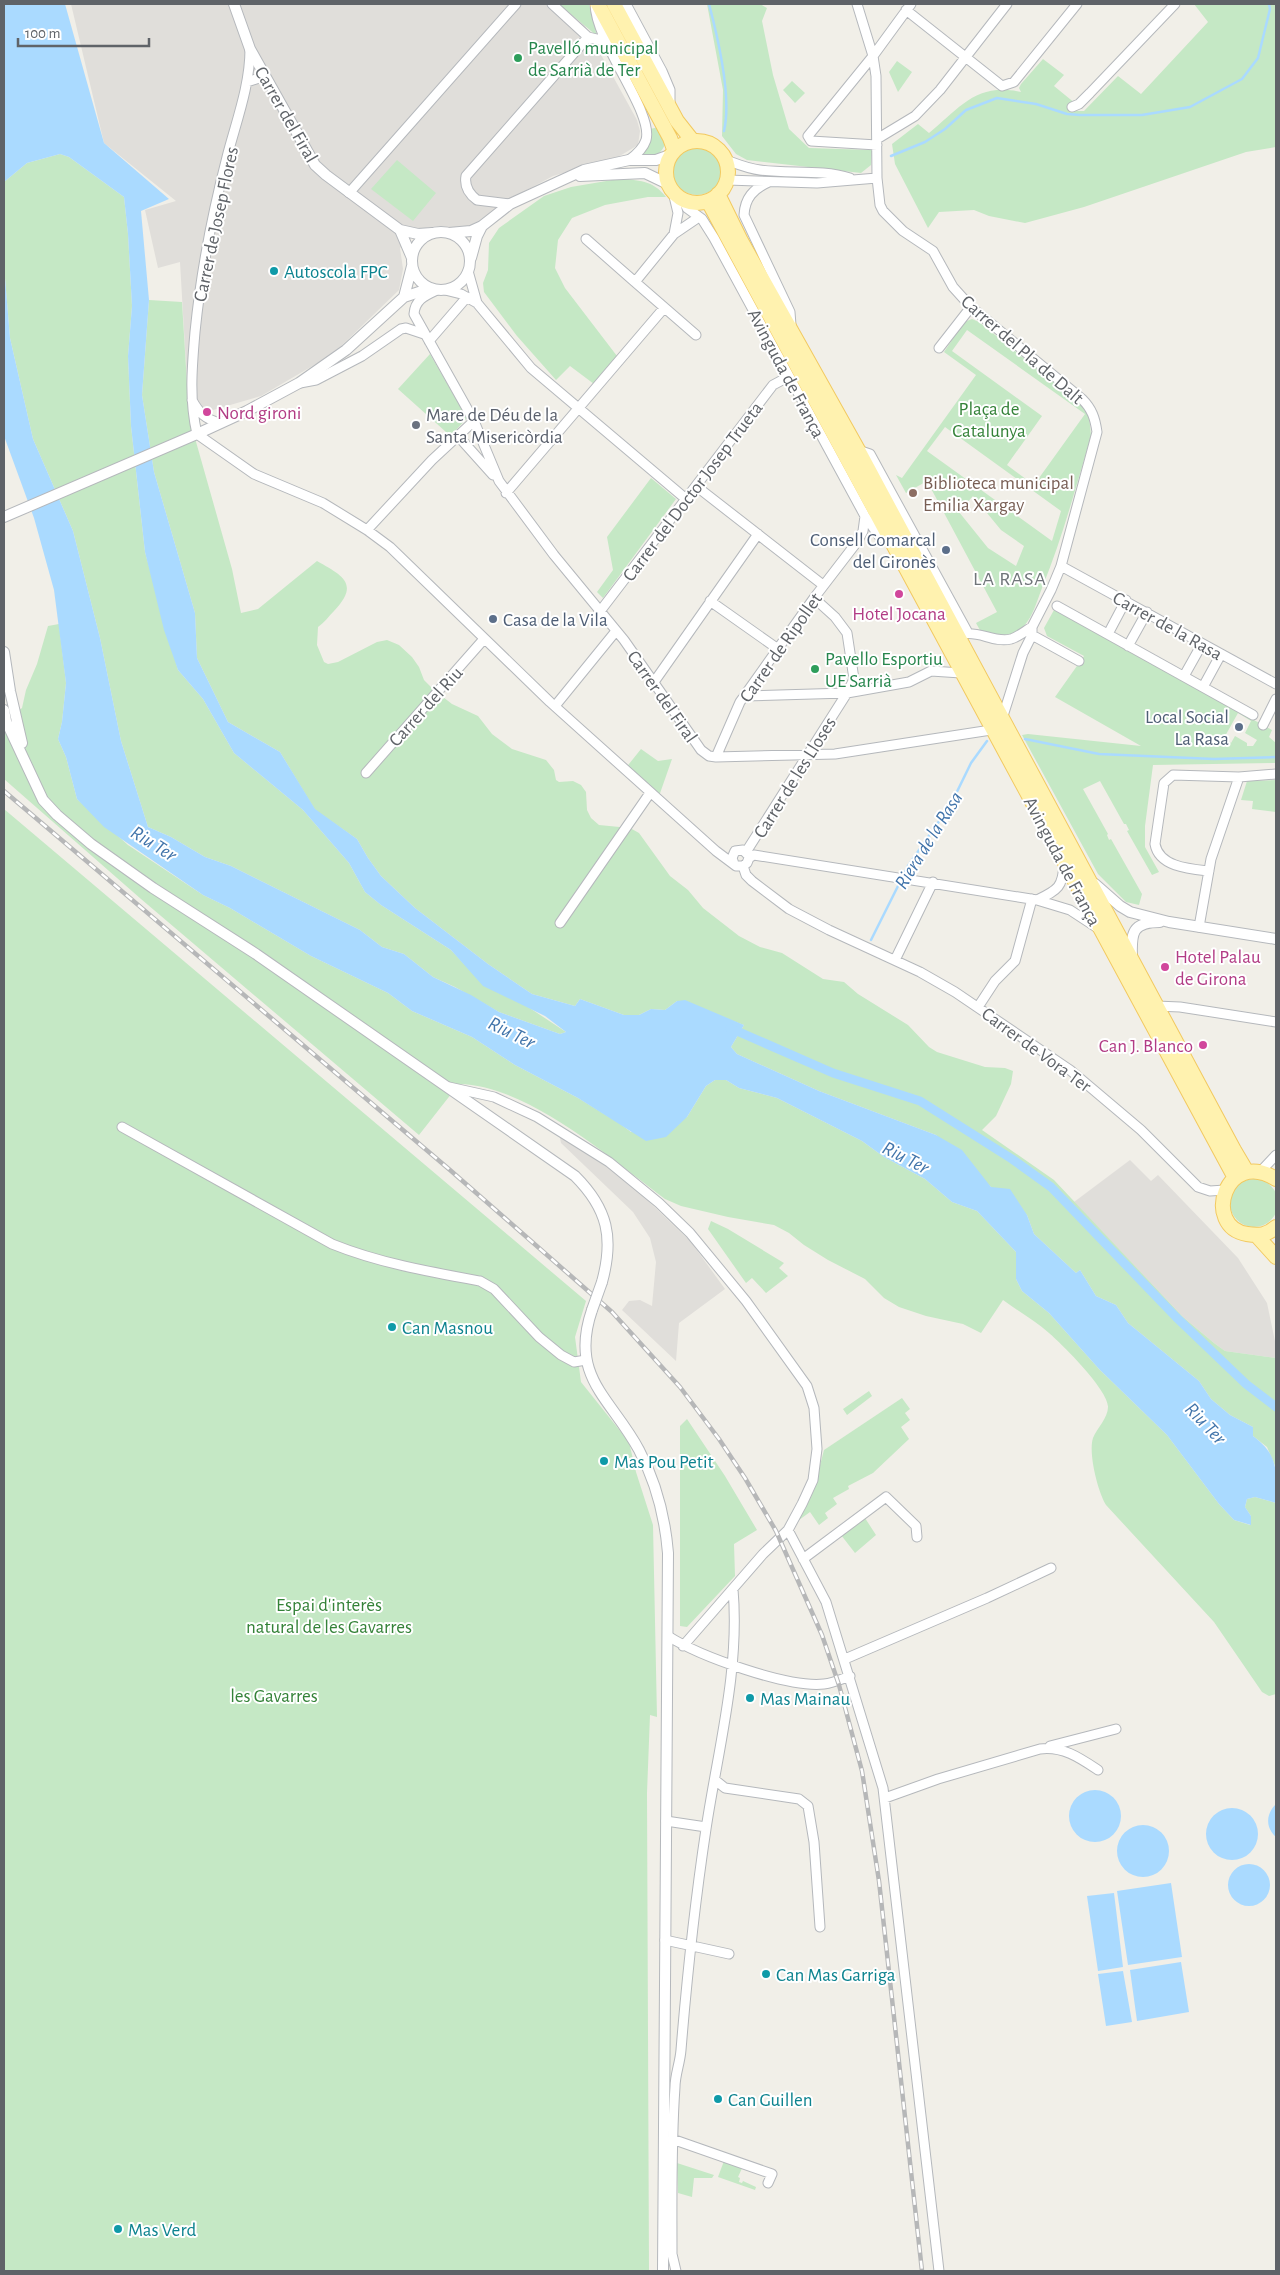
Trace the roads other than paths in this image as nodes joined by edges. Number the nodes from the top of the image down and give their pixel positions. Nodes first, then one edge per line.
1 (234, 4) edge
2 (552, 4) edge
3 (597, 4) edge
4 (614, 4) edge
5 (626, 4) edge
6 (857, 4) edge
7 (1008, 4) edge
8 (1077, 4) edge
9 (1175, 4) edge
10 (513, 7) edge
11 (909, 7) edge
12 (588, 37) junction
13 (605, 41) junction
14 (250, 49) junction
15 (873, 56) junction
16 (964, 58) junction
17 (267, 80) junction
18 (247, 82) junction
19 (632, 93) junction
20 (1072, 107) dead end
21 (670, 108) junction
22 (656, 112) junction
23 (692, 140) junction
24 (877, 142) junction
25 (672, 152) junction
26 (630, 160) junction
27 (726, 160) junction
28 (574, 176) junction
29 (851, 178) junction
30 (877, 178) junction
31 (727, 180) junction
32 (769, 182) junction
33 (670, 188) junction
34 (349, 193) junction
35 (713, 198) junction
36 (684, 202) junction
37 (510, 204) junction
38 (700, 217) junction
39 (482, 226) junction
40 (400, 230) junction
41 (432, 233) junction
42 (449, 233) junction
43 (674, 234) junction
44 (586, 239) dead end
45 (412, 262) junction
46 (469, 267) junction
47 (635, 282) junction
48 (438, 289) junction
49 (404, 297) junction
50 (468, 297) junction
51 (477, 303) junction
52 (971, 307) junction
53 (664, 308) junction
54 (791, 331) junction
55 (696, 335) dead end
56 (427, 337) junction
57 (939, 348) dead end
58 (788, 377) junction
59 (300, 383) junction
60 (191, 397) junction
61 (579, 409) junction
62 (474, 420) junction
63 (220, 423) junction
64 (192, 436) junction
65 (458, 436) junction
66 (858, 450) junction
67 (498, 481) junction
68 (696, 486) junction
69 (506, 493) junction
70 (686, 499) junction
71 (865, 516) junction
72 (4, 517) edge
73 (367, 530) junction
74 (758, 534) junction
75 (891, 543) junction
76 (927, 558) junction
77 (1061, 566) junction
78 (924, 573) junction
79 (824, 585) junction
80 (814, 598) junction
81 (1126, 600) junction
82 (710, 601) junction
83 (1057, 606) dead end
84 (601, 610) junction
85 (1147, 612) junction
86 (616, 631) junction
87 (1032, 631) junction
88 (961, 632) junction
89 (1108, 634) junction
90 (484, 639) junction
91 (1202, 644) junction
92 (1128, 646) junction
93 (778, 649) junction
94 (4, 652) edge
95 (1220, 654) junction
96 (1080, 660) dead end
97 (961, 674) junction
98 (1184, 676) junction
99 (654, 682) junction
100 (1276, 684) edge
101 (1203, 687) junction
102 (1276, 690) edge
103 (847, 693) junction
104 (744, 696) junction
105 (1276, 699) edge
106 (555, 706) junction
107 (4, 710) edge
108 (1253, 715) dead end
109 (1002, 720) junction
110 (1262, 725) dead end
111 (991, 730) junction
112 (808, 756) junction
113 (716, 757) junction
114 (27, 764) junction
115 (366, 773) dead end
116 (1276, 774) edge
117 (1238, 777) junction
118 (650, 792) junction
119 (747, 855) junction
120 (1064, 862) junction
121 (734, 864) junction
122 (743, 866) junction
123 (1209, 871) junction
124 (1088, 877) junction
125 (933, 882) junction
126 (1034, 899) junction
127 (1169, 922) junction
128 (560, 923) dead end
129 (1199, 927) junction
130 (1100, 929) junction
131 (1276, 939) edge
132 (895, 960) junction
133 (1132, 961) junction
134 (1156, 1006) junction
135 (978, 1007) junction
136 (1276, 1022) edge
137 (449, 1087) junction
138 (122, 1127) dead end
139 (1276, 1155) edge
140 (1248, 1174) junction
141 (1276, 1179) edge
142 (1225, 1190) junction
143 (1276, 1227) edge
144 (1257, 1236) junction
145 (1276, 1257) edge
146 (586, 1360) junction
147 (788, 1530) junction
148 (917, 1538) dead end
149 (803, 1559) junction
150 (1050, 1568) dead end
151 (733, 1589) junction
152 (668, 1636) junction
153 (683, 1646) junction
154 (845, 1658) junction
155 (732, 1664) junction
156 (850, 1676) junction
157 (1116, 1729) dead end
158 (1040, 1749) junction
159 (1098, 1770) dead end
160 (716, 1780) junction
161 (885, 1798) junction
162 (666, 1821) junction
163 (706, 1827) junction
164 (820, 1926) dead end
165 (665, 1940) junction
166 (691, 1944) junction
167 (729, 1954) dead end
168 (672, 2139) junction
169 (768, 2183) dead end
170 (663, 2271) edge
171 (676, 2271) edge
172 (939, 2271) edge

1 - 14 street, Carrer de Josep Flores
2 - 12 street
3 - 13 street
3 - 22 main road
4 - 21 main road
5 - 21 street
6 - 15 street, Carrer del Pla de Dalt
7 - 16 street
8 - 16 street
9 - 20 street
10 - 34 street
11 - 15 street
11 - 16 street
12 - 13 street
12 - 37 street
13 - 19 street
14 - 17 street, Carrer del Firal
14 - 18 street, Carrer de Josep Flores
15 - 24 street, Carrer del Pla de Dalt
15 - 24 street
16 - 24 street
17 - 18 street
17 - 34 street, Carrer del Firal
18 - 60 street, Carrer de Josep Flores
19 - 22 street
19 - 26 street
21 - 23 main road
22 - 25 main road
23 - 25 main road
23 - 27 main road
24 - 30 street, Carrer del Pla de Dalt
25 - 26 street
25 - 33 main road
26 - 28 street
27 - 29 street
27 - 31 main road
28 - 33 street
28 - 37 street
29 - 30 street
29 - 32 street
30 - 52 street, Carrer del Pla de Dalt
31 - 32 street
31 - 35 main road
32 - 54 street, Avinguda de França
33 - 36 main road
33 - 43 street
34 - 40 street, Carrer del Firal
35 - 36 main road
35 - 54 main road, Avinguda de França
35 - 75 main road, Avinguda de França
36 - 38 street, Avinguda de França
37 - 39 street
38 - 43 street
38 - 58 street, Avinguda de França
39 - 42 street
39 - 46 street
40 - 41 street, Carrer del Firal
40 - 45 street
41 - 42 street
41 - 45 street
42 - 46 street
43 - 47 street
44 - 47 street
45 - 48 street
45 - 49 street
46 - 48 street
46 - 51 street
47 - 53 street
48 - 49 street
48 - 50 street
48 - 56 street, Carrer del Firal
49 - 59 street
50 - 51 street
50 - 56 street
51 - 61 street
52 - 57 street
52 - 77 street, Carrer del Pla de Dalt
53 - 55 street
53 - 61 street
54 - 66 main road, Avinguda de França
56 - 59 street
56 - 62 street, Carrer del Firal
58 - 68 street, Carrer del Doctor Josep Trueta
58 - 71 street, Avinguda de França
59 - 63 street
60 - 63 street
60 - 64 street, Carrer de Josep Flores
61 - 69 street
61 - 70 street
62 - 65 street
62 - 67 street, Carrer del Firal
63 - 64 street
64 - 72 street
64 - 73 street
65 - 67 street, Carrer del Firal
65 - 73 street
66 - 76 street, Avinguda de França
66 - 78 main road, Avinguda de França
67 - 69 street, Carrer del Firal
68 - 70 street, Carrer del Doctor Josep Trueta
68 - 74 street
69 - 84 street, Carrer del Firal
70 - 84 street, Carrer del Doctor Josep Trueta
71 - 75 street, Avinguda de França
71 - 79 street, Carrer de Ripollet
73 - 90 street
74 - 79 street
74 - 82 street
75 - 97 main road, Avinguda de França
76 - 78 street
76 - 88 street, Avinguda de França
77 - 81 street, Carrer de la Rasa
77 - 87 street, Carrer del Pla de Dalt
78 - 88 main road, Avinguda de França
79 - 80 street, Carrer de Ripollet
80 - 93 street, Carrer de Ripollet
80 - 103 street, Carrer de les Lloses
81 - 85 street, Carrer de la Rasa
81 - 89 street
82 - 93 street
82 - 99 street
83 - 89 street
84 - 86 street, Carrer del Firal
85 - 91 street, Carrer de la Rasa
85 - 92 street
86 - 99 street, Carrer del Firal
86 - 106 street
87 - 88 street
87 - 96 street
87 - 109 street
88 - 109 main road, Avinguda de França
89 - 92 street
90 - 106 street
90 - 115 street, Carrer del Riu
91 - 95 street, Carrer de la Rasa
91 - 98 street
92 - 98 street
93 - 104 street, Carrer de Ripollet
94 - 114 street
95 - 100 street, Carrer de la Rasa
95 - 101 street
97 - 103 street
97 - 111 main road, Avinguda de França
98 - 101 street
99 - 113 street, Carrer del Firal
100 - 102 street, Carrer de la Rasa
101 - 108 street
103 - 104 street
103 - 112 street, Carrer de les Lloses
104 - 113 street, Carrer de Ripollet
105 - 110 street
106 - 118 street
107 - 114 street
109 - 124 main road, Avinguda de França
111 - 112 street, Carrer del Firal
111 - 120 main road, Avinguda de França
112 - 113 street, Carrer del Firal
112 - 119 street, Carrer de les Lloses
114 - 137 street
116 - 117 street
117 - 123 street
117 - 123 street
118 - 121 street
118 - 128 street
119 - 121 street
119 - 122 street
119 - 125 street
120 - 126 street
120 - 130 main road, Avinguda de França
121 - 122 street
122 - 132 street, Carrer de Vora Ter
123 - 129 street
124 - 127 street
124 - 133 main road, Avinguda de França
125 - 126 street
125 - 132 street
126 - 130 street
126 - 135 street
127 - 129 street
127 - 133 street
129 - 131 street
130 - 140 main road, Avinguda de França
132 - 135 street, Carrer de Vora Ter
133 - 134 main road, Avinguda de França
134 - 136 street
134 - 140 main road, Avinguda de França
135 - 142 street, Carrer de Vora Ter
137 - 146 street, bridge
137 - 147 street
138 - 146 street
139 - 140 street
140 - 141 main road
140 - 142 main road
142 - 144 main road
143 - 144 main road
144 - 145 main road
146 - 152 street
147 - 149 street
147 - 151 street
148 - 149 street
149 - 154 street
150 - 154 street
151 - 153 street
151 - 155 street
152 - 153 street
152 - 162 street
153 - 155 street
154 - 156 street
155 - 156 street
155 - 160 street
156 - 161 street
157 - 158 street
158 - 159 street
158 - 161 street
160 - 163 street
160 - 164 street
161 - 172 street
162 - 163 street
162 - 165 street
163 - 166 street
165 - 166 street
165 - 170 street
166 - 167 street
166 - 168 street
168 - 169 street
168 - 171 street

